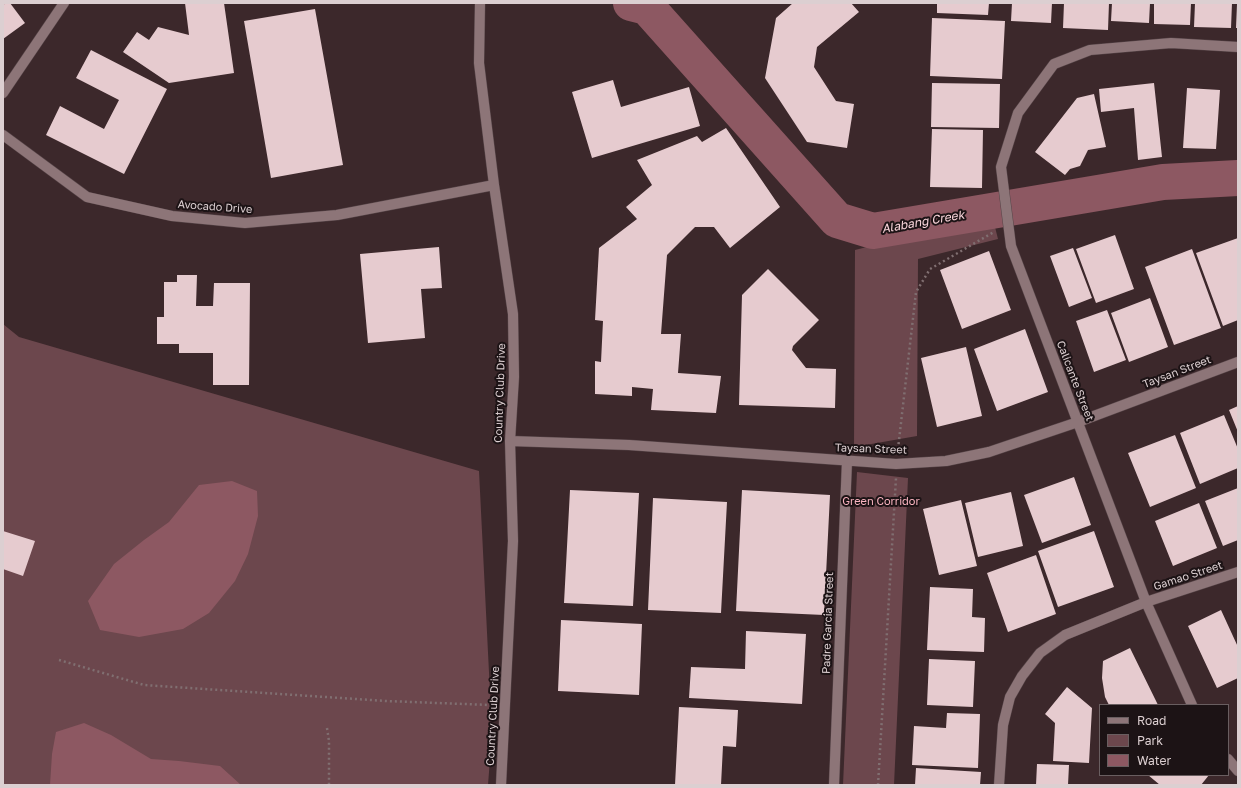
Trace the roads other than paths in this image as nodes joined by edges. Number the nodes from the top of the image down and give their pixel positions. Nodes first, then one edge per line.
1 (64, 3) edge
2 (480, 3) edge
3 (1238, 47) edge
4 (3, 93) edge
5 (3, 134) edge
6 (494, 185) junction
7 (1238, 362) edge
8 (1078, 422) junction
9 (510, 441) junction
10 (847, 461) junction
11 (1238, 572) edge
12 (1146, 602) junction
13 (1192, 704) edge
14 (1229, 759) edge
15 (1238, 771) edge
16 (501, 785) edge
17 (834, 785) edge
18 (1000, 785) edge

1 - 4 street
2 - 6 street, Country Club Drive
3 - 8 street, Calicante Street
5 - 6 street, Avocado Drive
6 - 9 street, Country Club Drive
7 - 8 street, Taysan Street
8 - 10 street, Taysan Street
8 - 12 street, Calicante Street
9 - 10 street, Taysan Street
9 - 16 street, Country Club Drive
10 - 17 street, Padre Garcia Street
11 - 12 street, Gamao Street
12 - 13 street, Calicante Street
12 - 18 street, Gamao Street
14 - 15 street

